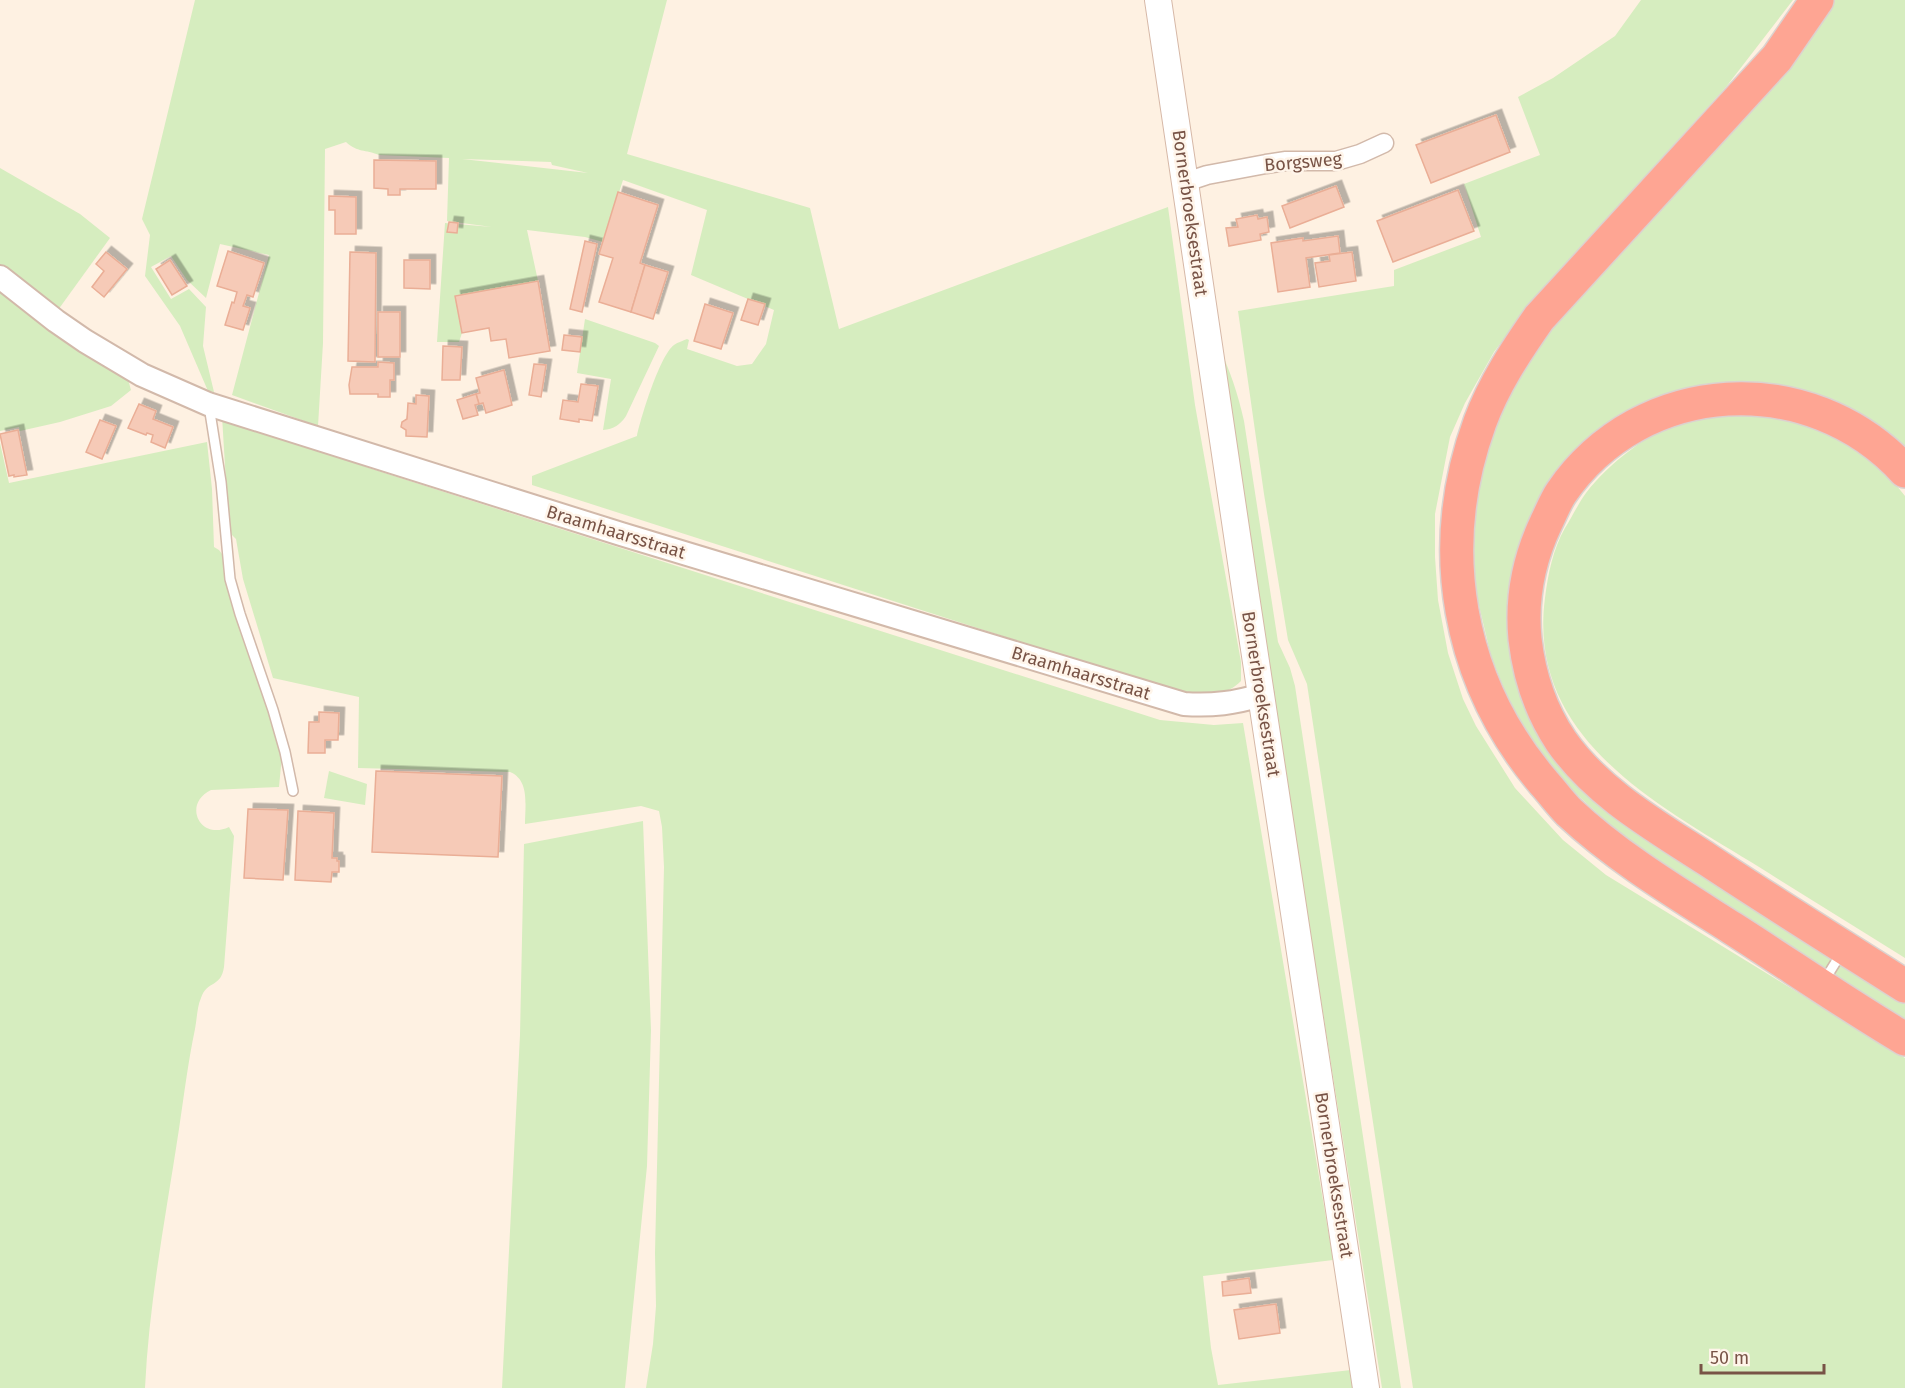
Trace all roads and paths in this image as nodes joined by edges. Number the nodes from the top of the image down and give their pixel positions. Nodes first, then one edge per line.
1 (1158, 0) edge
2 (1817, 0) edge
3 (1384, 144) dead end
4 (1186, 182) junction
5 (0, 277) edge
6 (208, 404) junction
7 (1905, 471) edge
8 (1262, 695) junction
9 (293, 791) dead end
10 (1844, 948) junction
11 (1821, 986) junction
12 (1905, 986) edge
13 (1905, 1039) edge
14 (1366, 1388) edge

1 - 4 main road, Bornerbroeksestraat
2 - 11 highway
3 - 4 street, Borgsweg
4 - 8 main road, Bornerbroeksestraat
5 - 6 street, Braamhaarsstraat
6 - 8 street, Braamhaarsstraat
6 - 9 lane
7 - 10 highway
8 - 14 main road, Bornerbroeksestraat
10 - 11 lane
10 - 12 highway
11 - 13 highway

